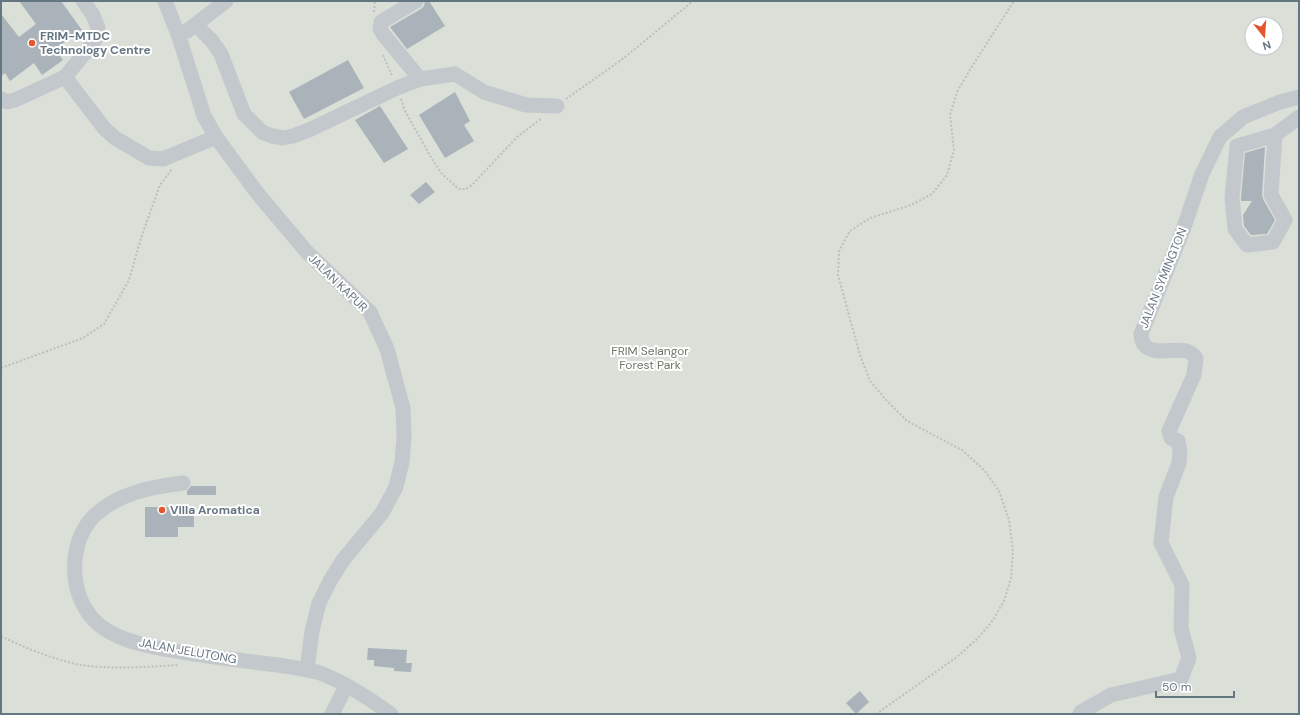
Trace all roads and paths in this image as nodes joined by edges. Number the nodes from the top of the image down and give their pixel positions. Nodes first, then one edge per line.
1 (83, 1) edge
2 (164, 1) edge
3 (226, 1) edge
4 (416, 1) edge
5 (1014, 1) edge
6 (196, 24) junction
7 (179, 37) junction
8 (65, 77) junction
9 (420, 79) junction
10 (1299, 97) edge
11 (1, 99) edge
12 (557, 106) dead end
13 (1299, 118) edge
14 (1274, 135) junction
15 (216, 137) junction
16 (174, 166) dead end
17 (1, 368) edge
18 (183, 483) dead end
19 (1, 636) edge
20 (180, 665) dead end
21 (307, 670) junction
22 (346, 686) junction
23 (332, 714) edge
24 (391, 714) edge
25 (876, 714) edge
26 (1080, 714) edge

1 - 8 street
2 - 7 street, JALAN KAPUR
3 - 6 street
4 - 9 street
5 - 25 path
6 - 7 street
6 - 9 street
7 - 15 street, JALAN KAPUR
8 - 11 street
8 - 15 street
9 - 12 street
10 - 26 street, JALAN SYMINGTON
13 - 14 street
14 - 14 street
15 - 21 street, JALAN KAPUR
16 - 17 path
18 - 21 street, JALAN JELUTONG
19 - 20 path
21 - 22 street, JALAN JELUTONG
22 - 23 street
22 - 24 street, JALAN JELUTONG

